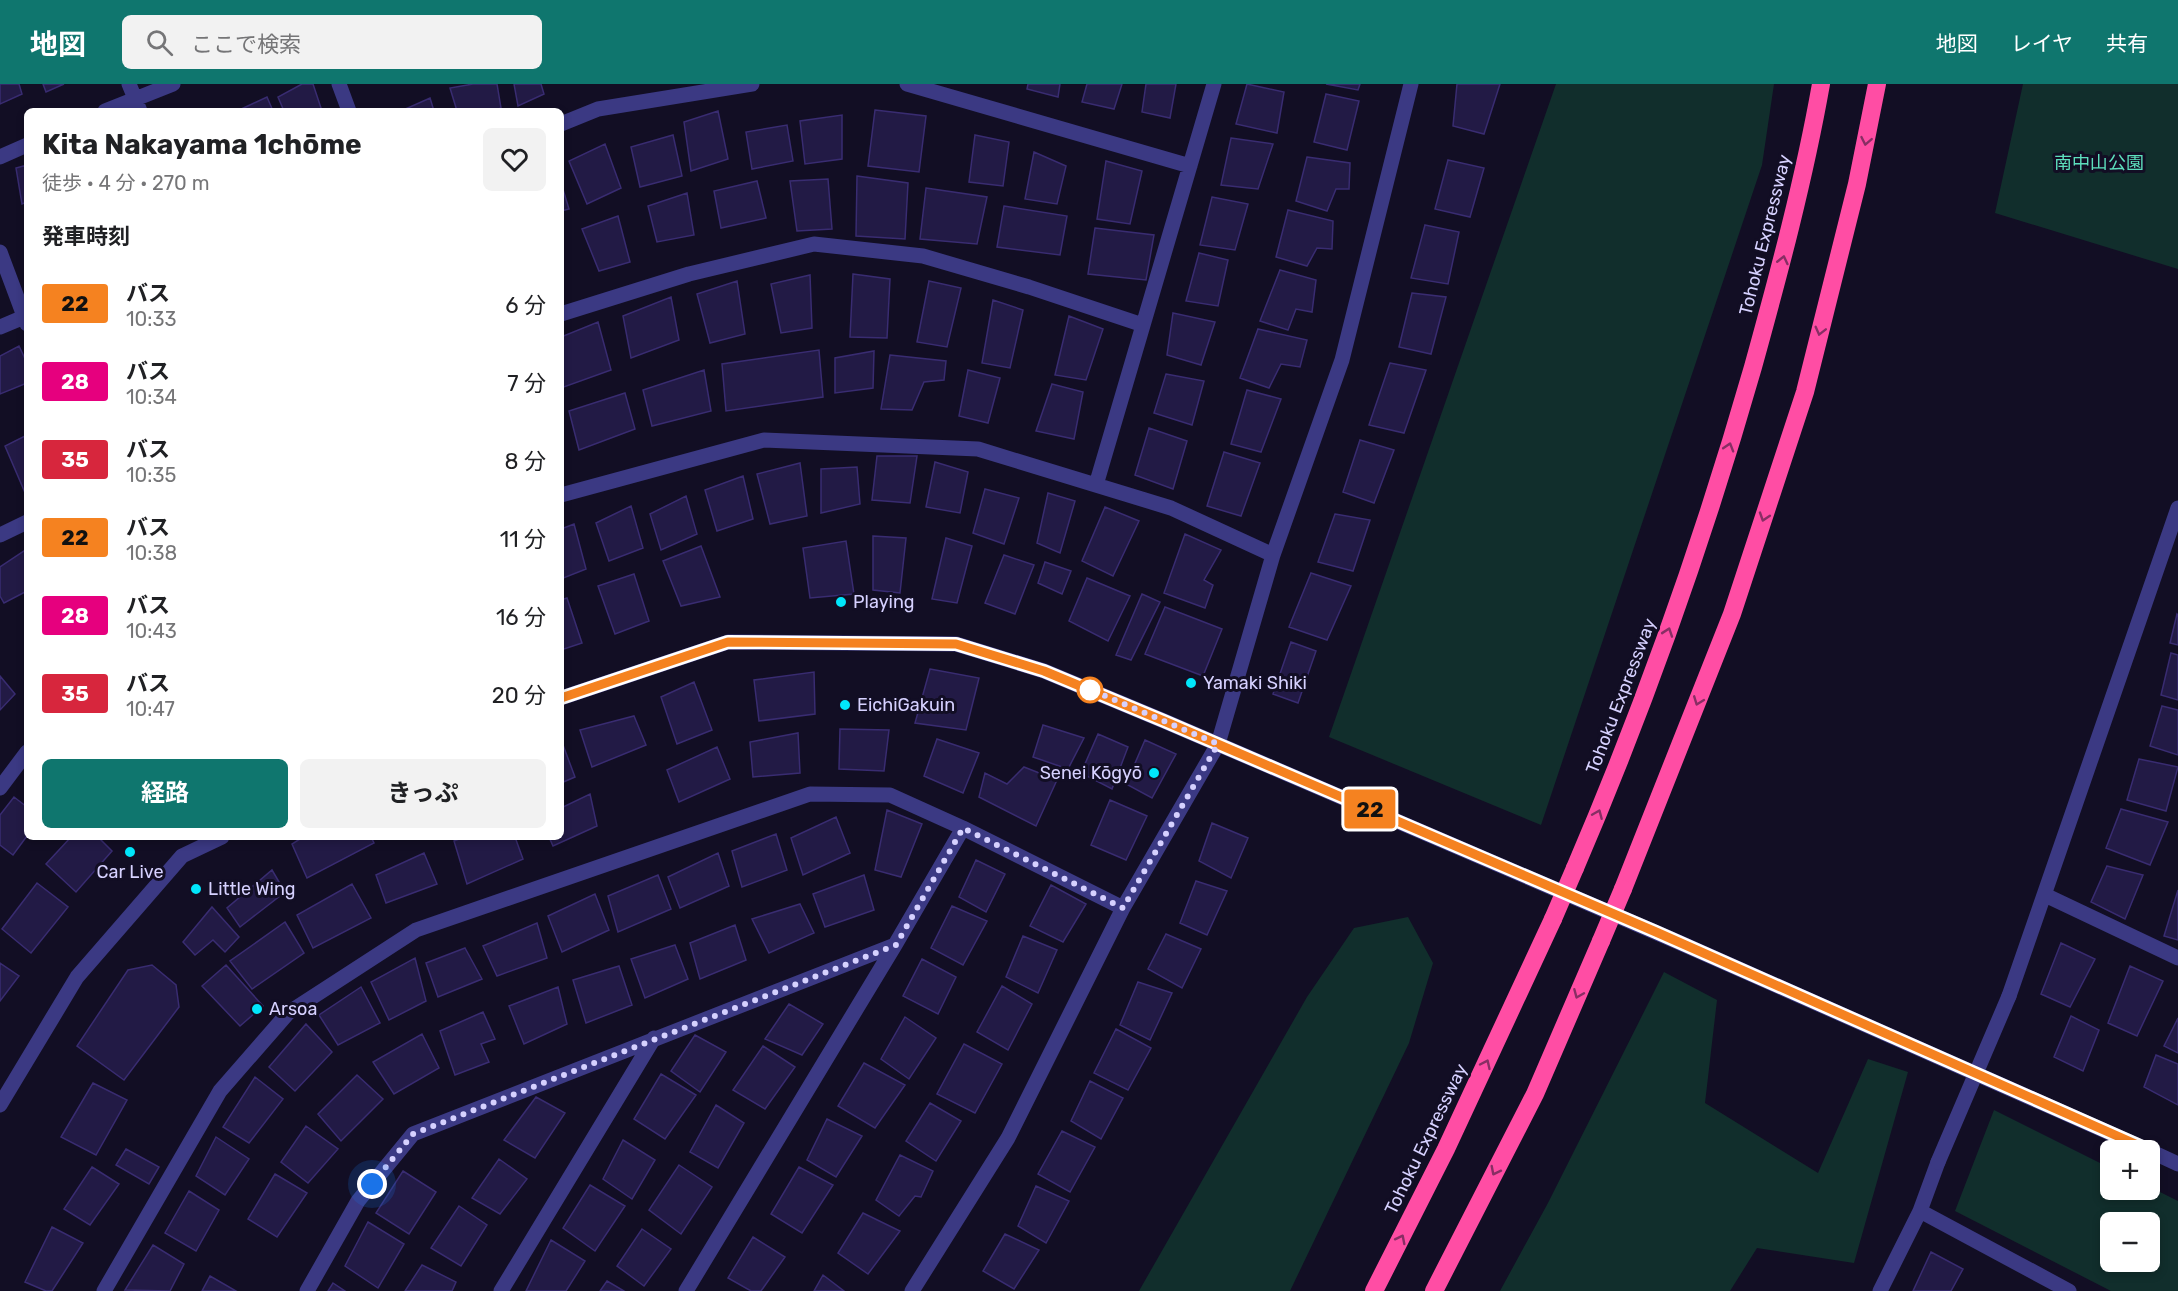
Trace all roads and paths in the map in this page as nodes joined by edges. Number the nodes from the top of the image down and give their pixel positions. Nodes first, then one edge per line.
1 (173, 84) edge
2 (339, 84) edge
3 (752, 84) edge
4 (907, 84) edge
5 (1214, 84) edge
6 (1411, 84) edge
7 (1821, 84) edge
8 (1877, 84) edge
9 (135, 98) edge
10 (112, 108) edge
11 (348, 108) edge
12 (564, 123) edge
13 (24, 146) edge
14 (0, 157) edge
15 (1190, 166) junction
16 (0, 252) edge
17 (564, 313) edge
18 (24, 316) edge
19 (24, 321) edge
20 (1143, 325) junction
21 (0, 327) edge
22 (1096, 485) junction
23 (564, 494) edge
24 (2178, 508) edge
25 (24, 523) edge
26 (0, 535) edge
27 (1273, 555) junction
28 (564, 697) edge
29 (1218, 744) junction
30 (24, 756) edge
31 (0, 788) edge
32 (963, 828) junction
33 (216, 840) edge
34 (2044, 895) junction
35 (1123, 908) junction
36 (896, 945) junction
37 (2178, 958) edge
38 (654, 1038) junction
39 (0, 1105) edge
40 (2124, 1140) edge
41 (2160, 1156) edge
42 (2178, 1164) edge
43 (1920, 1211) junction
44 (104, 1291) edge
45 (308, 1291) edge
46 (501, 1291) edge
47 (686, 1291) edge
48 (912, 1291) edge
49 (1374, 1291) edge
50 (1434, 1291) edge
51 (1880, 1291) edge
52 (2069, 1291) edge

1 - 9 street
2 - 11 street
3 - 12 street
4 - 15 street
5 - 15 street
6 - 27 street
49 -> 7 highway, Tohoku Expressway, bridge
8 -> 50 highway, bridge
9 - 10 street
13 - 14 street
15 - 20 street
16 - 18 street
17 - 20 street
19 - 21 street
20 - 22 street
22 - 23 street
22 - 27 street
24 - 34 street
25 - 26 street
27 - 29 street
28 - 29 street
29 - 35 street
29 - 40 street
30 - 31 street
32 - 35 street
32 - 36 street
32 - 44 street
33 - 39 street
34 - 37 street
34 - 43 street, bridge
35 - 48 street
36 - 38 street
36 - 47 street
38 - 45 street
38 - 46 street
41 - 42 street
43 - 51 street
43 - 52 street

